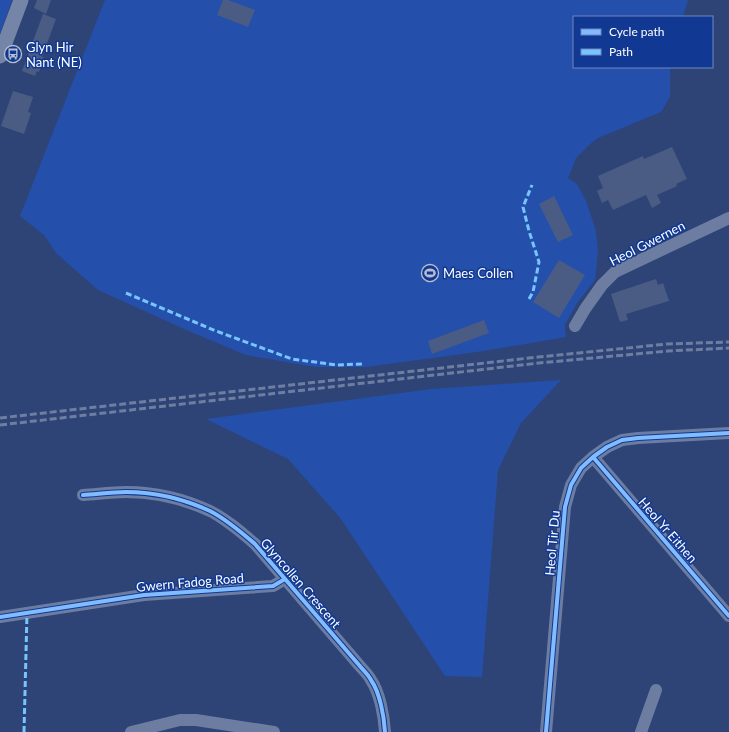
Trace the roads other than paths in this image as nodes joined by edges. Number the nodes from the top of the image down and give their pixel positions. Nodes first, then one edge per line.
1 (21, 0) edge
2 (0, 56) edge
3 (729, 218) edge
4 (575, 326) dead end
5 (729, 433) edge
6 (593, 457) junction
7 (83, 495) dead end
8 (285, 579) junction
9 (729, 616) edge
10 (0, 617) edge
11 (656, 690) dead end
12 (132, 732) edge
13 (274, 732) edge
14 (385, 732) edge
15 (546, 732) edge
16 (641, 732) edge

1 - 2 main road
3 - 4 street, Heol Gwernen
5 - 6 street, Heol Tir Du
6 - 9 street, Heol Yr Eithen
6 - 15 street, Heol Tir Du
7 - 8 street, Glyncollen Crescent
8 - 10 street, Gwern Fadog Road
8 - 14 street, Glyncollen Crescent
11 - 16 street
12 - 13 street

